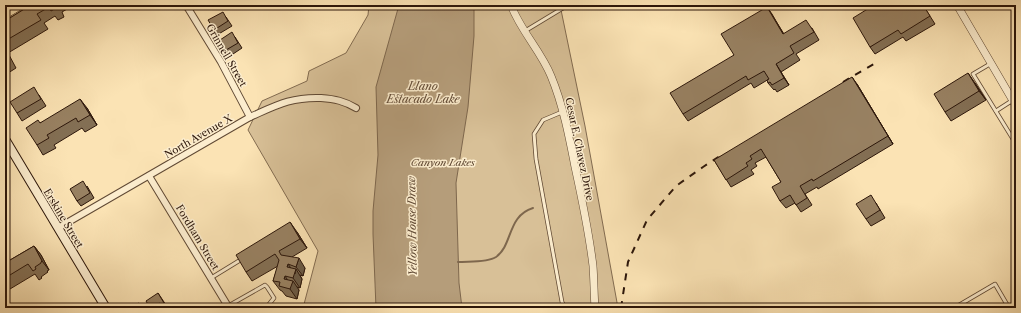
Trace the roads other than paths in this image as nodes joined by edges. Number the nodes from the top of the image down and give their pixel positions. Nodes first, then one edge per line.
1 (20, 5) edge
2 (186, 5) edge
3 (511, 5) edge
4 (568, 5) edge
5 (957, 5) edge
6 (5, 14) edge
7 (525, 31) junction
8 (991, 63) junction
9 (973, 74) junction
10 (968, 77) edge
11 (1014, 103) edge
12 (356, 108) dead end
13 (996, 111) junction
14 (562, 112) junction
15 (250, 117) junction
16 (5, 139) edge
17 (1016, 144) edge
18 (149, 176) junction
19 (58, 228) junction
20 (244, 258) edge
21 (211, 278) junction
22 (229, 307) edge
23 (106, 308) edge
24 (266, 308) edge
25 (565, 308) edge
26 (595, 308) edge
27 (954, 308) edge
28 (1009, 308) edge

1 - 6 main road
2 - 15 street, Grinnell Street
3 - 7 street, Cesar E. Chavez Drive
4 - 7 lane
5 - 8 street
7 - 14 street, Cesar E. Chavez Drive
8 - 9 lane
8 - 11 street
9 - 10 lane
9 - 13 lane
11 - 13 lane
12 - 15 street, North Avenue X
13 - 17 lane
14 - 25 lane
14 - 26 street, Cesar E. Chavez Drive
15 - 18 street, North Avenue X
16 - 19 main road, Erskine Street
18 - 19 street, North Avenue X
18 - 21 street, Fordham Street
19 - 23 main road, Erskine Street
20 - 21 lane
21 - 22 street, Fordham Street
22 - 24 lane
27 - 28 lane

